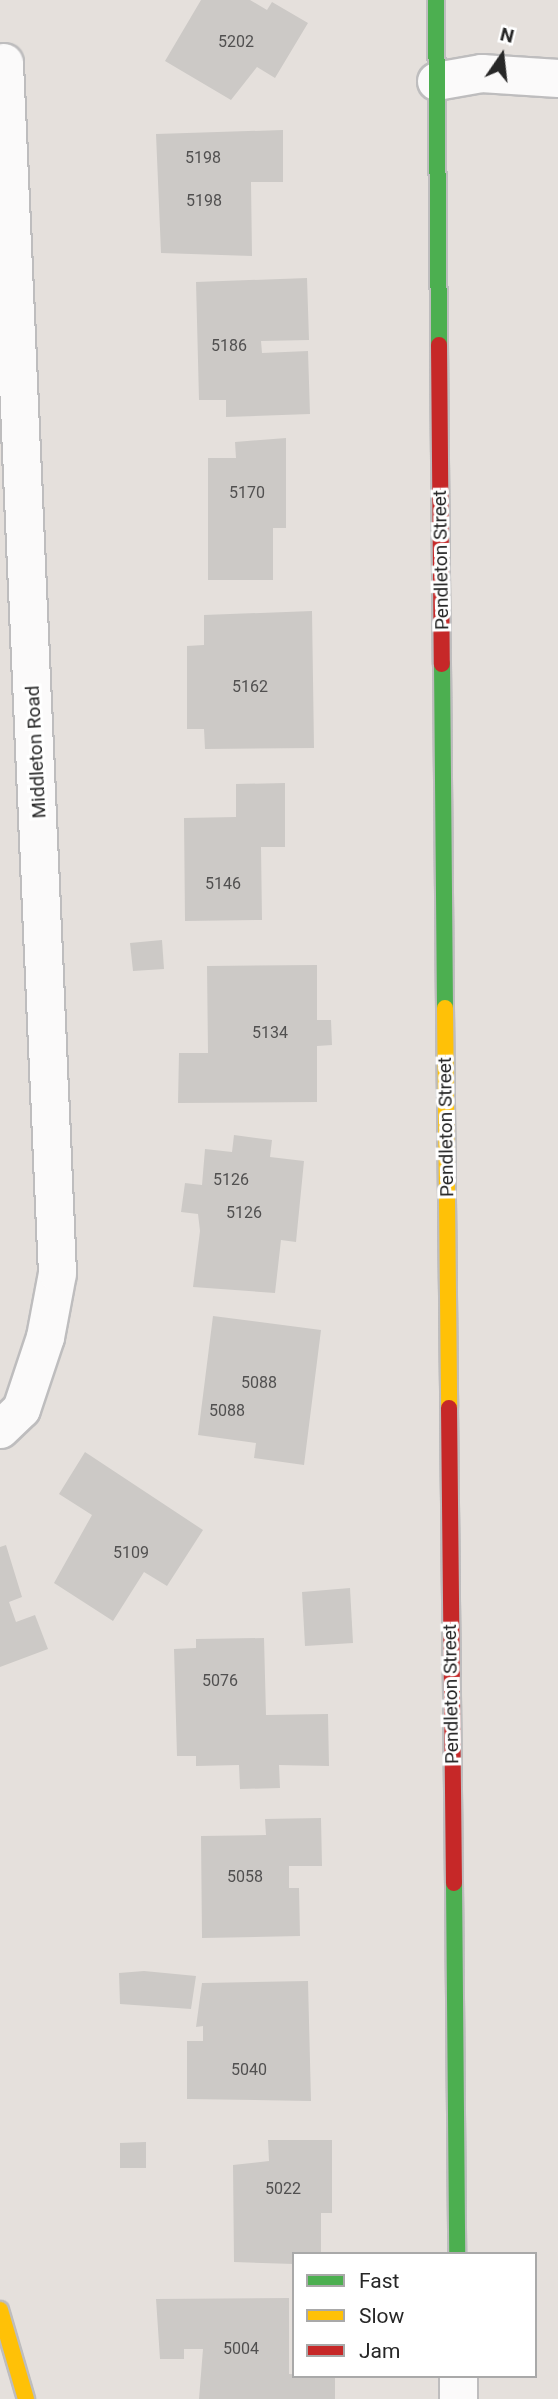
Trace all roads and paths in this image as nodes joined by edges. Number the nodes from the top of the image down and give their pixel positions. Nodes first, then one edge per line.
1 (436, 0) edge
2 (4, 62) dead end
3 (558, 78) edge
4 (436, 81) junction
5 (0, 1429) edge
6 (457, 2252) edge
7 (0, 2311) edge
8 (458, 2378) edge
9 (26, 2399) edge
10 (458, 2399) edge

1 - 4 street, Pendleton Street
2 - 5 street, Middleton Road
3 - 4 street
4 - 6 street, Pendleton Street
7 - 9 street
8 - 10 street

